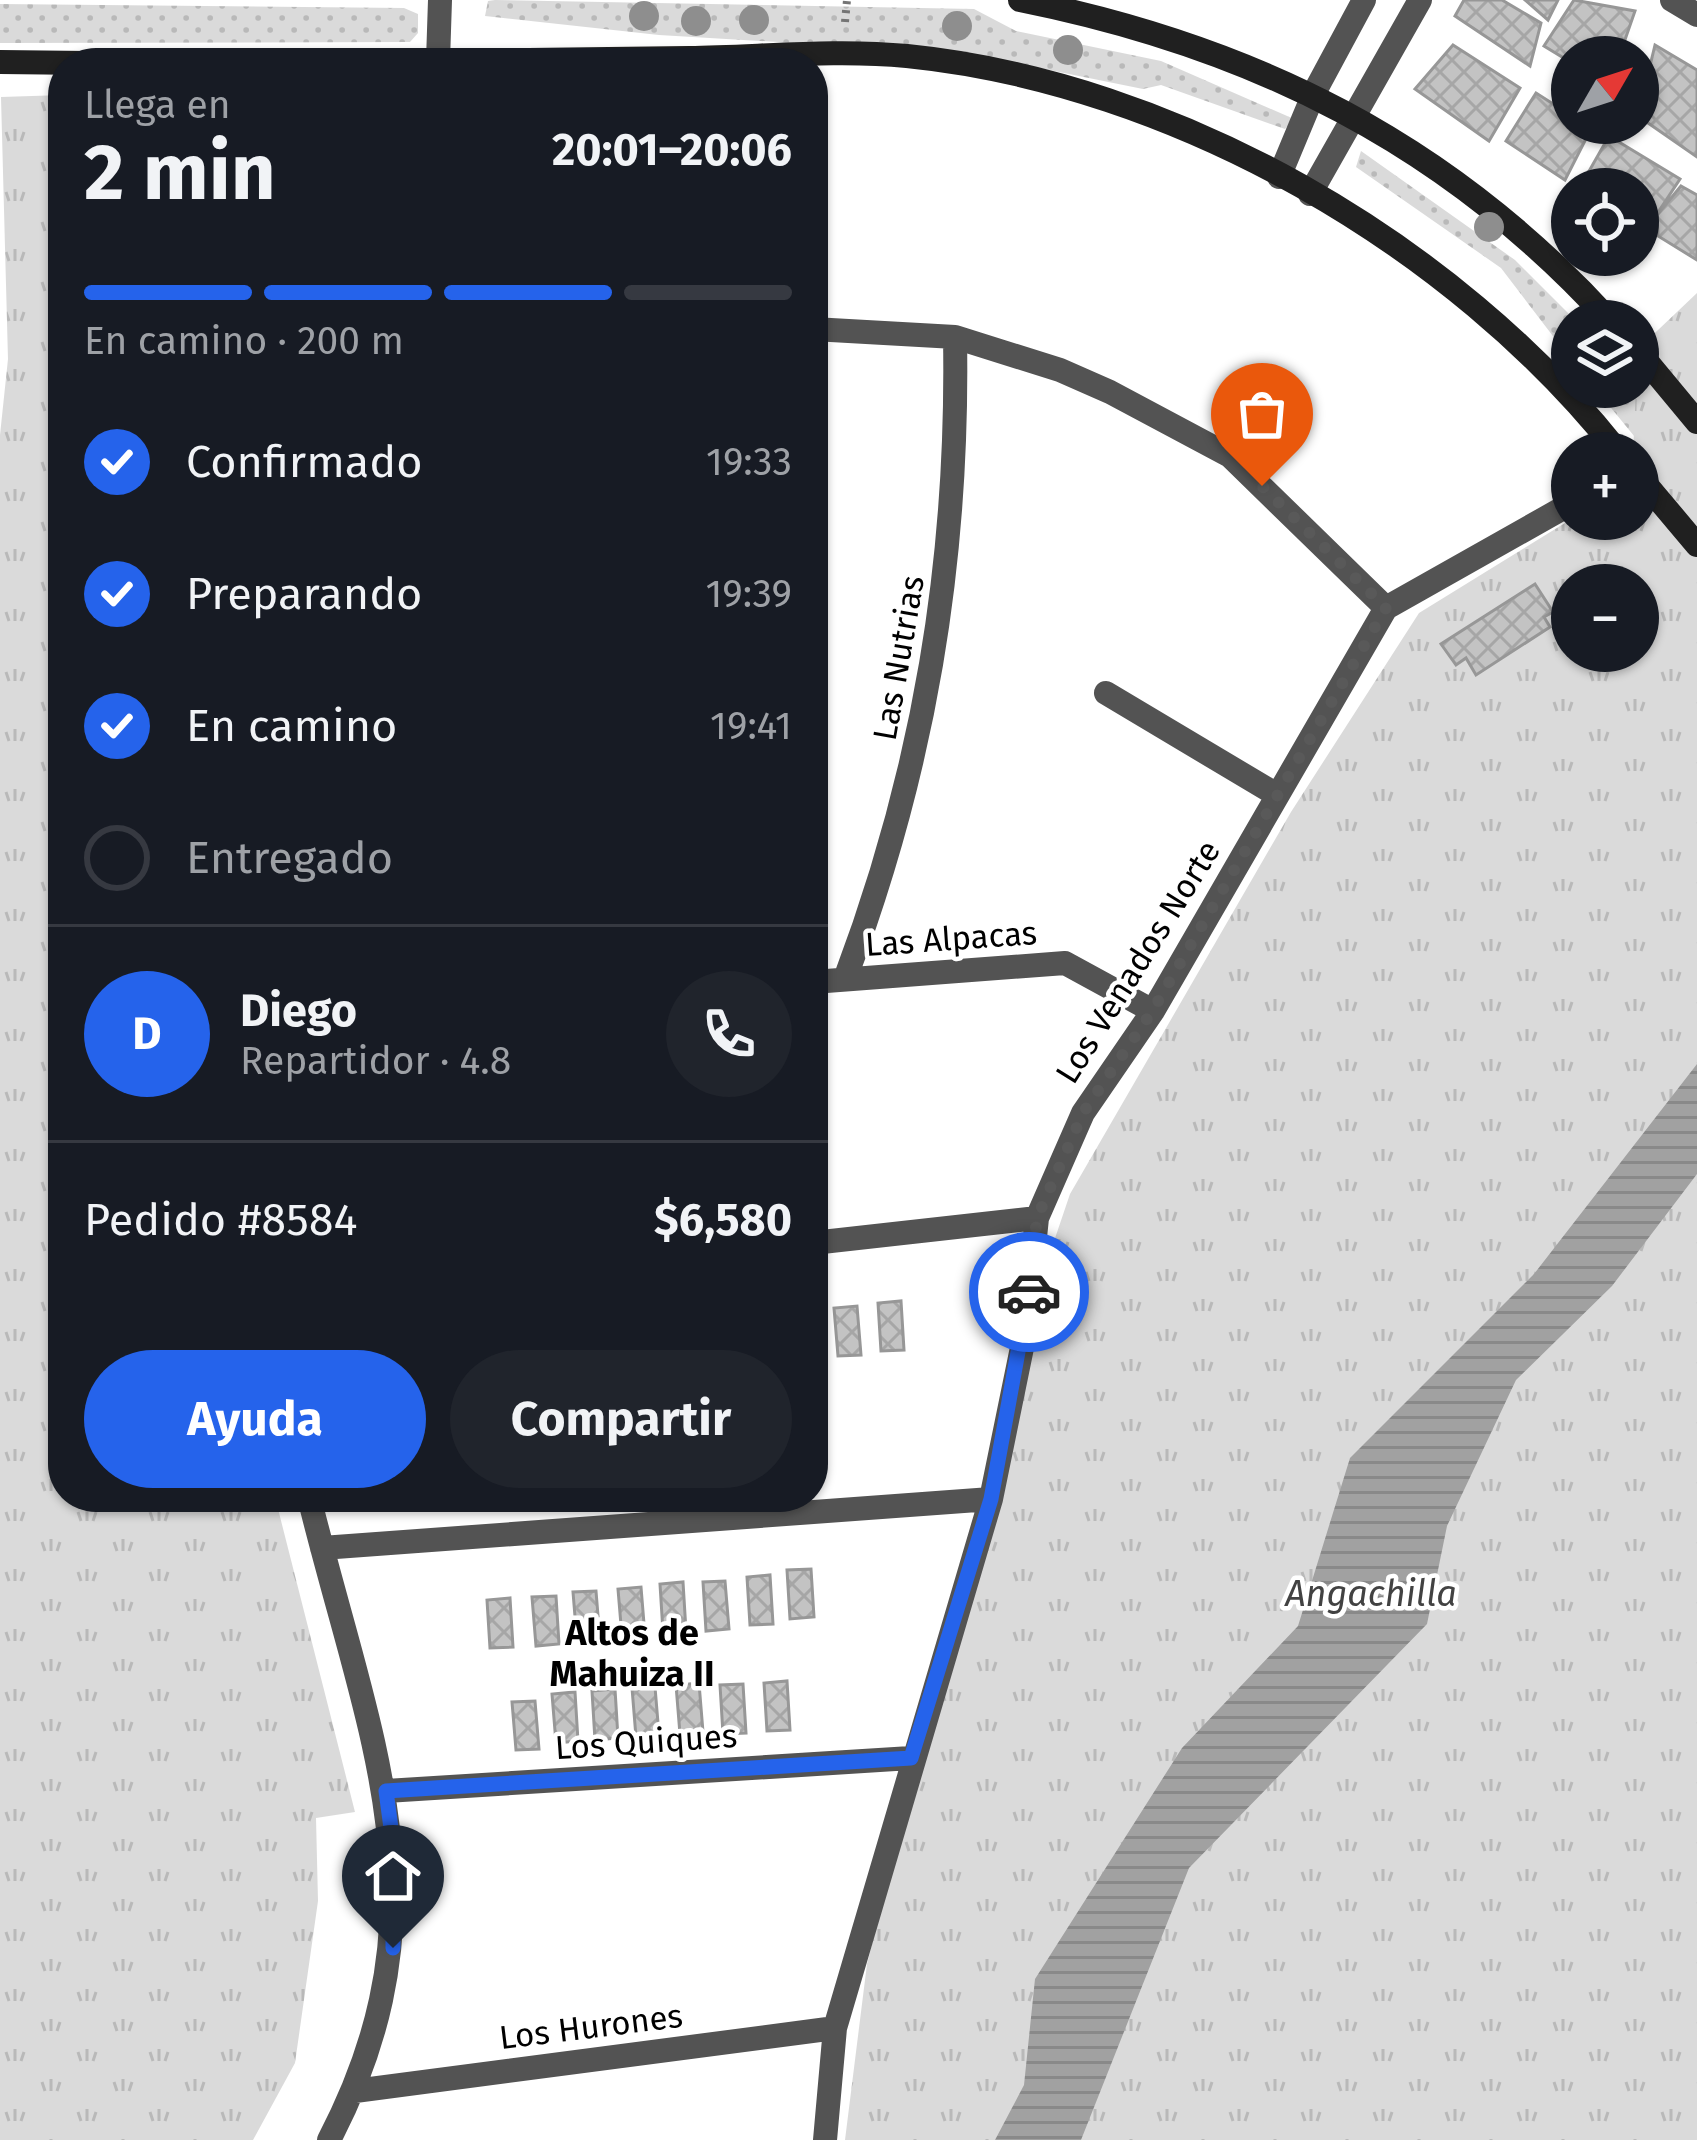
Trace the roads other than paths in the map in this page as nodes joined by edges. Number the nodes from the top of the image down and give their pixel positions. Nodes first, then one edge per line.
1 (440, 0) edge
2 (1020, 0) edge
3 (1364, 0) edge
4 (1420, 0) edge
5 (1672, 0) edge
6 (1697, 15) edge
7 (438, 48) edge
8 (828, 57) edge
9 (0, 62) edge
10 (48, 63) edge
11 (1314, 93) junction
12 (1355, 116) junction
13 (1279, 177) junction
14 (1310, 194) junction
15 (1587, 300) edge
16 (828, 329) edge
17 (955, 337) junction
18 (1659, 376) edge
19 (1697, 422) edge
20 (1601, 432) edge
21 (1659, 501) edge
22 (1551, 514) edge
23 (1697, 545) edge
24 (1386, 608) junction
25 (1106, 693) dead end
26 (1277, 795) junction
27 (845, 980) junction
28 (828, 981) edge
29 (1153, 1010) junction
30 (1037, 1218) junction
31 (828, 1241) edge
32 (991, 1499) junction
33 (828, 1511) edge
34 (314, 1512) edge
35 (814, 1512) edge
36 (322, 1548) junction
37 (911, 1758) junction
38 (386, 1791) junction
39 (835, 2028) junction
40 (355, 2091) junction
41 (328, 2140) edge
42 (825, 2140) edge

1 - 7 street
2 - 11 main road
3 - 11 street
4 - 12 street
5 - 6 street
8 - 13 main road
9 - 10 main road
11 - 12 main road
11 - 13 street
12 - 14 street
12 - 15 main road
13 - 14 main road
14 - 20 main road
16 - 17 street
17 - 24 street
17 - 27 street, Las Nutrias
18 - 19 main road
21 - 23 main road
22 - 24 street
24 - 26 street, Los Venados Norte
25 - 26 street
26 - 29 street, Los Venados Norte
27 - 28 street, Las Alpacas
27 - 29 street, Las Alpacas
29 - 30 street, Los Venados Norte
30 - 31 street
30 - 32 street, Los Venados Norte
32 - 33 street
32 - 37 street, Los Venados Norte
34 - 36 street
35 - 36 street
36 - 38 street
37 - 38 street, Los Quiques
37 - 39 street, Los Venados Norte
38 - 40 street
39 - 40 street, Los Hurones
39 - 42 street, Los Venados Norte
40 - 41 street

